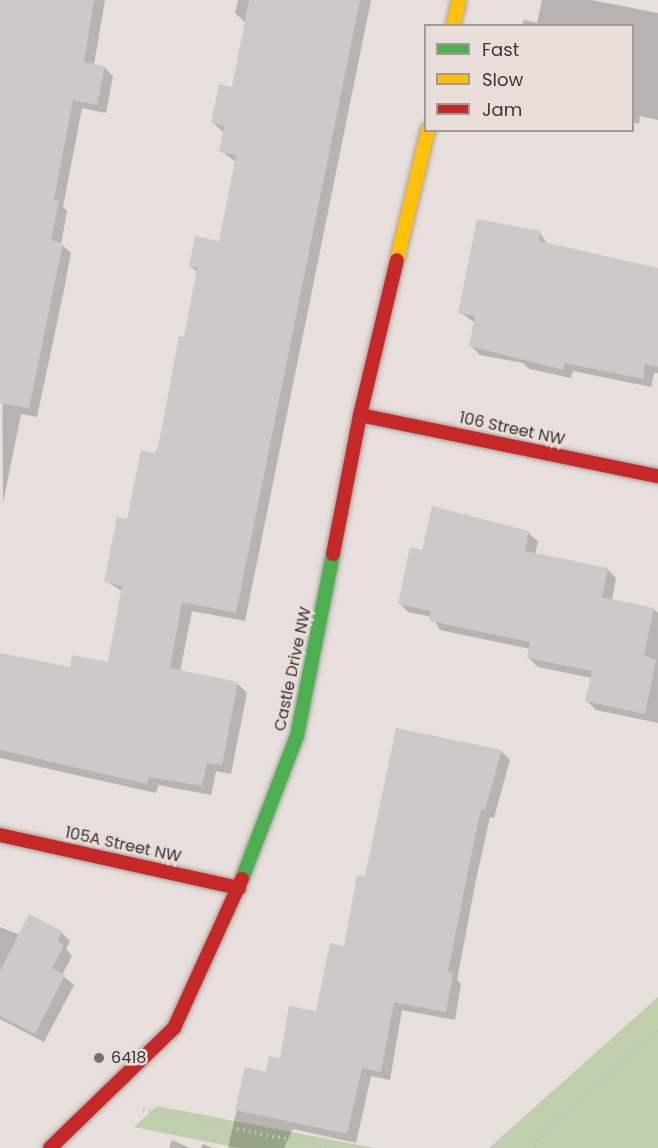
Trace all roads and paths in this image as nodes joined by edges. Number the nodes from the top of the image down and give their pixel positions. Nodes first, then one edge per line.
1 (459, 0) edge
2 (453, 24) edge
3 (428, 132) edge
4 (360, 415) junction
5 (658, 476) edge
6 (0, 835) edge
7 (239, 888) junction
8 (658, 1030) edge
9 (98, 1101) junction
10 (50, 1148) edge
11 (332, 1148) edge
12 (528, 1148) edge

1 - 2 street
3 - 4 street, Castle Drive NW
4 - 5 street, 106 Street NW
4 - 7 street, Castle Drive NW
6 - 7 street, 105A Street NW
7 - 9 street, Castle Drive NW
8 - 12 path
9 - 10 street, Castle Drive NW
9 - 11 path

